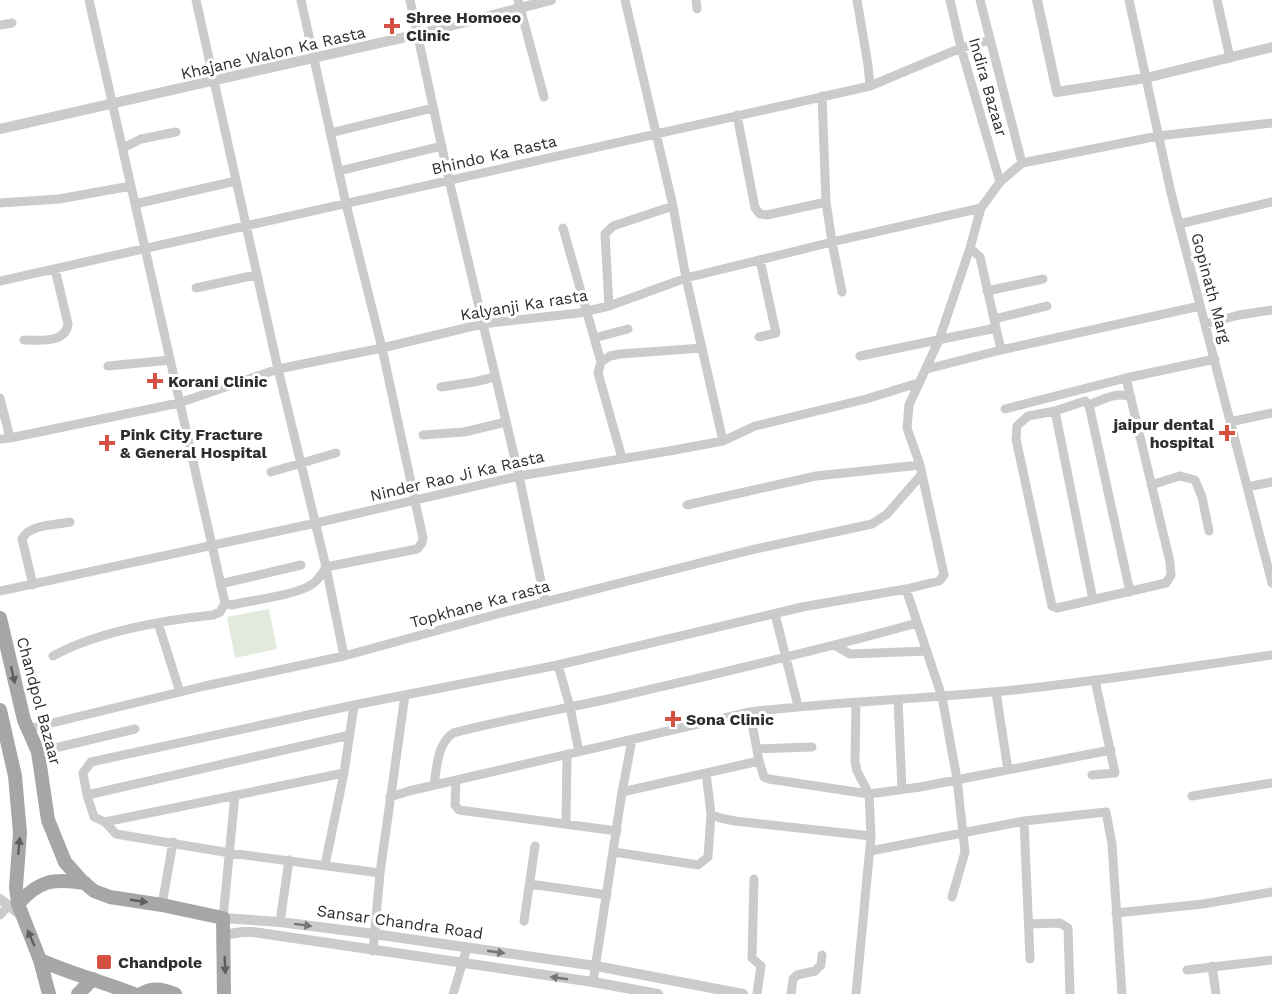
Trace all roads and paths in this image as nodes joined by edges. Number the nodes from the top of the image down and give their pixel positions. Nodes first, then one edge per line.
1 (89, 0) edge
2 (196, 0) edge
3 (301, 0) edge
4 (410, 0) edge
5 (551, 0) edge
6 (625, 0) edge
7 (857, 0) edge
8 (950, 0) edge
9 (980, 0) edge
10 (1037, 0) edge
11 (1129, 0) edge
12 (1217, 0) edge
13 (518, 4) edge
14 (12, 22) dead end
15 (0, 25) edge
16 (419, 34) junction
17 (990, 40) junction
18 (961, 48) junction
19 (1272, 48) edge
20 (1230, 58) junction
21 (314, 59) junction
22 (1146, 78) junction
23 (215, 81) junction
24 (870, 86) junction
25 (822, 96) junction
26 (544, 97) dead end
27 (113, 105) junction
28 (433, 108) junction
29 (737, 115) junction
30 (1272, 123) edge
31 (0, 129) edge
32 (176, 132) dead end
33 (330, 133) junction
34 (655, 134) junction
35 (1158, 136) junction
36 (442, 146) junction
37 (123, 148) junction
38 (1022, 162) junction
39 (339, 171) junction
40 (449, 180) junction
41 (236, 181) junction
42 (1000, 182) junction
43 (131, 186) junction
44 (826, 202) junction
45 (1272, 202) edge
46 (0, 203) edge
47 (135, 204) junction
48 (346, 204) junction
49 (673, 206) junction
50 (981, 208) junction
51 (1179, 224) junction
52 (245, 225) junction
53 (563, 228) dead end
54 (832, 242) junction
55 (970, 248) junction
56 (145, 249) junction
57 (760, 260) junction
58 (55, 269) junction
59 (256, 275) junction
60 (686, 278) junction
61 (1043, 279) dead end
62 (0, 281) edge
63 (196, 288) dead end
64 (987, 291) junction
65 (842, 292) dead end
66 (609, 306) junction
67 (1047, 306) dead end
68 (1200, 306) junction
69 (1272, 310) edge
70 (586, 311) junction
71 (995, 323) junction
72 (482, 324) junction
73 (1205, 324) junction
74 (628, 328) dead end
75 (759, 337) dead end
76 (594, 338) junction
77 (24, 340) dead end
78 (939, 340) junction
79 (382, 348) junction
80 (702, 348) junction
81 (1001, 350) junction
82 (860, 356) dead end
83 (1215, 359) junction
84 (170, 360) junction
85 (601, 362) junction
86 (108, 366) dead end
87 (278, 369) junction
88 (927, 369) junction
89 (495, 377) junction
90 (1126, 378) junction
91 (918, 383) junction
92 (441, 387) dead end
93 (1131, 397) junction
94 (0, 398) edge
95 (179, 403) junction
96 (1089, 405) junction
97 (1005, 409) dead end
98 (1055, 411) junction
99 (1272, 413) edge
100 (506, 422) junction
101 (1230, 422) junction
102 (423, 435) dead end
103 (5, 439) edge
104 (723, 441) junction
105 (336, 453) dead end
106 (622, 458) junction
107 (301, 463) junction
108 (921, 469) junction
109 (270, 472) dead end
110 (519, 476) junction
111 (1272, 482) edge
112 (1151, 485) junction
113 (1246, 487) junction
114 (414, 501) junction
115 (687, 505) dead end
116 (70, 522) dead end
117 (316, 523) junction
118 (1209, 531) dead end
119 (213, 544) junction
120 (301, 565) dead end
121 (326, 567) junction
122 (1270, 569) edge
123 (1272, 583) edge
124 (220, 584) junction
125 (33, 585) junction
126 (906, 589) junction
127 (0, 591) edge
128 (1130, 592) junction
129 (1093, 600) junction
130 (545, 602) junction
131 (225, 603) junction
132 (775, 615) junction
133 (0, 618) edge
134 (158, 623) junction
135 (917, 623) junction
136 (836, 646) junction
137 (927, 651) junction
138 (1272, 655) edge
139 (53, 656) dead end
140 (344, 656) junction
141 (785, 659) junction
142 (558, 665) junction
143 (1095, 680) junction
144 (180, 692) junction
145 (996, 692) junction
146 (405, 695) junction
147 (942, 697) junction
148 (898, 700) junction
149 (856, 703) junction
150 (354, 705) junction
151 (798, 706) junction
152 (570, 707) junction
153 (0, 710) edge
154 (750, 712) junction
155 (27, 729) junction
156 (135, 729) dead end
157 (350, 735) junction
158 (4, 739) edge
159 (632, 740) junction
160 (812, 747) dead end
161 (757, 749) junction
162 (1111, 750) junction
163 (38, 752) junction
164 (579, 752) junction
165 (567, 754) junction
166 (759, 761) junction
167 (1008, 770) junction
168 (344, 772) junction
169 (706, 773) junction
170 (1092, 775) dead end
171 (957, 779) junction
172 (456, 780) junction
173 (1272, 783) edge
174 (434, 785) junction
175 (902, 789) junction
176 (622, 792) junction
177 (869, 794) junction
178 (87, 795) junction
179 (235, 795) junction
180 (1192, 796) dead end
181 (390, 797) junction
182 (711, 814) junction
183 (1024, 821) junction
184 (105, 822) junction
185 (566, 823) junction
186 (617, 831) junction
187 (963, 833) junction
188 (872, 836) junction
189 (173, 842) junction
190 (535, 846) dead end
191 (870, 851) junction
192 (614, 852) junction
193 (230, 853) junction
194 (289, 860) junction
195 (65, 862) joint
196 (325, 865) junction
197 (380, 873) junction
198 (754, 879) dead end
199 (85, 883) junction
200 (530, 884) junction
201 (1272, 892) edge
202 (607, 896) junction
203 (952, 897) dead end
204 (162, 905) junction
205 (12, 906) edge
206 (1116, 913) junction
207 (0, 915) edge
208 (223, 918) junction
209 (524, 921) dead end
210 (280, 922) junction
211 (1029, 924) junction
212 (374, 934) junction
213 (224, 935) junction
214 (467, 948) junction
215 (373, 951) junction
216 (822, 955) dead end
217 (1029, 959) dead end
218 (40, 960) junction
219 (1272, 960) edge
220 (463, 964) junction
221 (596, 966) junction
222 (1212, 966) junction
223 (1187, 970) dead end
224 (93, 979) junction
225 (593, 982) junction
226 (50, 994) edge
227 (78, 994) edge
228 (134, 994) edge
229 (141, 994) edge
230 (175, 994) edge
231 (224, 994) edge
232 (453, 994) edge
233 (658, 994) edge
234 (743, 994) edge
235 (757, 994) edge
236 (791, 994) edge
237 (856, 994) edge
238 (1070, 994) edge
239 (1122, 994) edge
240 (1216, 994) edge

1 - 27 street
2 - 23 street
3 - 21 street
4 - 16 street
5 - 13 street, Khajane Walon Ka Rasta
6 - 34 street
7 - 24 street
8 - 18 street, Indira Bazaar
9 - 17 street
10 - 22 street
11 - 22 street, Gopinath Marg
12 - 20 street
13 - 16 street, Khajane Walon Ka Rasta
13 - 26 street
14 - 15 street
16 - 21 street, Khajane Walon Ka Rasta
16 - 28 street
17 - 18 street, Bhindo Ka Rasta
17 - 38 street
18 - 24 street, Bhindo Ka Rasta
18 - 42 street, Indira Bazaar
19 - 20 street
20 - 22 street
21 - 23 street, Khajane Walon Ka Rasta
21 - 33 street
22 - 35 street, Gopinath Marg
23 - 27 street, Khajane Walon Ka Rasta
23 - 41 street
24 - 25 street, Bhindo Ka Rasta
25 - 29 street, Bhindo Ka Rasta
25 - 44 street
27 - 31 street, Khajane Walon Ka Rasta
27 - 37 street
28 - 33 street
28 - 36 street
29 - 34 street, Bhindo Ka Rasta
29 - 44 street
30 - 35 street
32 - 37 street
33 - 39 street
34 - 40 street, Bhindo Ka Rasta
34 - 49 street
35 - 38 street
35 - 51 street, Gopinath Marg
36 - 39 street
36 - 40 street
37 - 43 street
38 - 42 street
39 - 48 street
40 - 48 street, Bhindo Ka Rasta
40 - 72 street
41 - 47 street
41 - 52 street
42 - 50 street
43 - 46 street
43 - 47 street
44 - 54 street
45 - 51 street
47 - 56 street
48 - 52 street, Bhindo Ka Rasta
48 - 79 street
49 - 60 street
49 - 66 street
50 - 54 street, Kalyanji Ka rasta
50 - 55 street
51 - 68 street, Gopinath Marg
52 - 56 street, Bhindo Ka Rasta
52 - 59 street
53 - 70 street
54 - 57 street, Kalyanji Ka rasta
54 - 65 street
55 - 64 street
55 - 78 street
56 - 58 street, Bhindo Ka Rasta
56 - 84 street
57 - 60 street, Kalyanji Ka rasta
57 - 75 street
58 - 62 street, Bhindo Ka Rasta
58 - 77 street
59 - 63 street
59 - 87 street
60 - 66 street, Kalyanji Ka rasta
60 - 80 street
61 - 64 street
64 - 71 street
66 - 70 street, Kalyanji Ka rasta
67 - 71 street
68 - 73 street, Gopinath Marg
68 - 81 street
69 - 73 street
70 - 72 street, Kalyanji Ka rasta
70 - 76 street
71 - 78 street
71 - 81 street
72 - 79 street, Kalyanji Ka rasta
72 - 89 street
73 - 83 street, Gopinath Marg
74 - 76 street
76 - 85 street
78 - 82 street
78 - 88 street
79 - 87 street, Kalyanji Ka rasta
79 - 114 street
80 - 85 street
80 - 104 street
81 - 88 street
83 - 90 street
83 - 101 street, Gopinath Marg
84 - 86 street
84 - 95 street
85 - 106 street
87 - 95 street, Kalyanji Ka rasta
87 - 107 street
88 - 91 street
89 - 92 street
89 - 100 street
90 - 93 street
90 - 97 street
91 - 104 street, Ninder Rao Ji Ka Rasta
91 - 108 street
93 - 96 street
93 - 112 street
94 - 103 street
95 - 103 street, Kalyanji Ka rasta
95 - 119 street
96 - 98 street
96 - 128 street
98 - 129 street
98 - 129 street
99 - 101 street
100 - 102 street
100 - 110 street
101 - 113 street, Gopinath Marg
104 - 106 street, Ninder Rao Ji Ka Rasta
105 - 107 street
106 - 110 street, Ninder Rao Ji Ka Rasta
107 - 109 street
107 - 117 street
108 - 115 street
108 - 126 street
108 - 130 street, Topkhane Ka rasta
110 - 114 street, Ninder Rao Ji Ka Rasta
110 - 130 street
111 - 113 street
112 - 118 street
112 - 128 street
113 - 122 street, Gopinath Marg
114 - 117 street, Ninder Rao Ji Ka Rasta
114 - 121 street
116 - 125 street
117 - 119 street, Ninder Rao Ji Ka Rasta
117 - 121 street
119 - 124 street
119 - 125 street, Ninder Rao Ji Ka Rasta
120 - 124 street
121 - 131 street
121 - 140 street
122 - 123 street, Gopinath Marg
124 - 131 street
125 - 127 street, Ninder Rao Ji Ka Rasta
126 - 132 street
126 - 135 street
128 - 129 street
130 - 140 street, Topkhane Ka rasta
131 - 134 street
132 - 141 street
132 - 142 street
133 -> 155 main road, Chandpol Bazaar
134 - 139 street
134 - 144 street
135 - 136 street
135 - 137 street
136 - 137 street
136 - 141 street
137 - 147 street
138 - 143 street
140 - 144 street, Topkhane Ka rasta
141 - 151 street
141 - 152 street
142 - 146 street
142 - 152 street
143 - 145 street
143 - 162 street
144 - 155 street, Topkhane Ka rasta
145 - 147 street
145 - 167 street
146 - 150 street
146 - 181 street
147 - 148 street
147 - 171 street
148 - 149 street
148 - 175 street
149 - 151 street
149 - 177 street
150 - 157 street
150 - 178 street
151 - 154 street
152 - 164 street
152 - 174 street
153 - 158 main road
154 - 159 street
154 - 161 street
155 - 163 main road, Chandpol Bazaar
156 - 163 street
157 - 168 street
157 - 178 street
205 -> 158 main road
159 - 164 street
159 - 176 street
160 - 161 street
161 - 166 street
162 - 167 street
162 - 170 street
163 - 195 main road, Chandpol Bazaar
164 - 165 street
165 - 172 street
165 - 185 street
166 - 169 street
166 - 177 street
167 - 171 street
168 - 179 street
168 - 196 street
169 - 176 street
169 - 182 street
171 - 175 street
171 - 187 street
172 - 174 street
172 - 185 street
173 - 180 street
174 - 181 street
175 - 177 street
176 - 186 street
177 - 188 street
178 - 184 street
179 - 184 street
179 - 193 street
181 - 197 street
182 - 188 street
182 - 192 street
183 - 187 street
183 - 206 street
183 - 211 street
184 - 189 street
185 - 186 street
186 - 192 street
187 - 191 street
187 - 203 street
188 - 191 street
189 - 193 street
189 - 204 street
190 - 200 street
191 - 237 street
192 - 202 street
193 - 194 street
193 - 208 street
194 - 196 street
194 - 210 street
195 - 199 main road, Sansar Chandra Road
196 - 197 street
197 - 212 street
198 - 235 street
199 -> 204 main road, Sansar Chandra Road
199 - 205 main road
200 - 202 street
200 - 209 street
201 - 206 street
202 - 221 street
204 - 208 main road, Sansar Chandra Road
205 - 207 street
218 -> 205 main road
206 - 239 street
208 - 210 street, Sansar Chandra Road
208 - 213 main road
210 -> 212 street, Sansar Chandra Road
211 - 217 street
211 - 238 street
212 - 214 street, Sansar Chandra Road
212 - 215 street
213 - 215 street, Sansar Chandra Road
213 -> 231 main road
214 - 220 street
214 -> 221 street, Sansar Chandra Road
215 - 220 street, Sansar Chandra Road
216 - 236 street
218 - 224 main road
218 - 226 main road
219 - 222 street
225 -> 220 street, Sansar Chandra Road
220 - 232 street
221 - 225 street
221 - 234 street, Sansar Chandra Road
222 - 223 street
222 - 240 street
224 - 227 main road
224 - 228 main road
225 - 233 street, Sansar Chandra Road
229 - 230 main road

